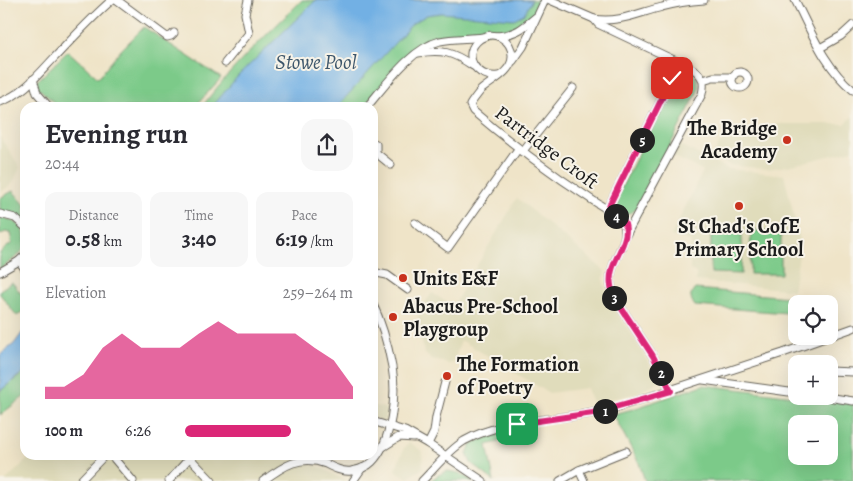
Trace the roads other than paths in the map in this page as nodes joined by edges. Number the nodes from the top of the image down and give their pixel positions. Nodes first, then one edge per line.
1 (112, 0) edge
2 (117, 0) edge
3 (248, 0) edge
4 (545, 0) edge
5 (550, 0) edge
6 (704, 0) edge
7 (795, 0) edge
8 (536, 17) junction
9 (594, 19) junction
10 (853, 25) edge
11 (174, 33) dead end
12 (497, 36) junction
13 (484, 37) junction
14 (820, 48) junction
15 (415, 54) junction
16 (682, 63) junction
17 (225, 64) dead end
18 (511, 64) junction
19 (474, 66) junction
20 (482, 74) junction
21 (498, 76) junction
22 (733, 77) dead end
23 (34, 80) junction
24 (703, 80) junction
25 (573, 88) dead end
26 (481, 90) junction
27 (853, 90) edge
28 (0, 102) edge
29 (45, 102) edge
30 (371, 102) edge
31 (520, 151) junction
32 (378, 157) edge
33 (390, 165) dead end
34 (607, 210) junction
35 (0, 214) edge
36 (20, 223) edge
37 (415, 223) dead end
38 (626, 235) junction
39 (19, 261) edge
40 (0, 272) edge
41 (378, 273) edge
42 (408, 290) dead end
43 (378, 315) edge
44 (853, 328) edge
45 (838, 371) edge
46 (853, 372) edge
47 (702, 380) junction
48 (445, 382) dead end
49 (671, 391) junction
50 (788, 392) edge
51 (838, 399) edge
52 (853, 401) edge
53 (378, 423) edge
54 (389, 426) junction
55 (419, 439) junction
56 (428, 444) junction
57 (383, 447) junction
58 (626, 451) dead end
59 (378, 454) edge
60 (446, 456) junction
61 (100, 460) edge
62 (115, 460) edge
63 (188, 460) edge
64 (194, 460) edge
65 (300, 460) edge
66 (311, 460) edge
67 (373, 460) edge
68 (362, 468) junction
69 (579, 470) junction
70 (80, 481) edge
71 (133, 481) edge
72 (169, 481) edge
73 (212, 481) edge
74 (263, 481) edge
75 (353, 481) edge
76 (422, 481) edge
77 (483, 481) edge
78 (560, 481) edge
79 (584, 481) edge

1 - 23 street
2 - 11 street
3 - 17 street
4 - 8 street
5 - 9 street
6 - 9 street
7 - 14 street
8 - 12 street
8 - 18 street
9 - 16 street
10 - 14 street
12 - 13 street
12 - 18 street
13 - 15 street
13 - 19 street
14 - 27 street
15 - 19 street
15 - 30 street
16 - 24 street
16 - 34 street
18 - 21 street
19 - 20 street
20 - 21 street
20 - 26 street
21 - 26 street
22 - 24 street
23 - 28 street
23 - 29 street
24 - 38 street
25 - 31 street
26 - 31 street, Partridge Croft
31 - 34 street, Partridge Croft
31 - 37 street
32 - 33 street
34 - 38 street, Partridge Croft
35 - 36 street
38 - 49 street
39 - 40 street
41 - 42 street
43 - 54 street
44 - 47 street
45 - 46 street
47 - 49 street
47 - 50 street
48 - 56 street
49 - 60 street
51 - 52 street
53 - 54 street
54 - 55 street
54 - 57 street
55 - 56 street
55 - 57 street
56 - 60 street
57 - 59 street
58 - 69 street
60 - 76 street
60 - 77 street
61 - 70 street
62 - 71 street
63 - 72 street
64 - 73 street
65 - 74 street
66 - 68 street
67 - 68 street
68 - 75 street
69 - 78 street
69 - 79 street

